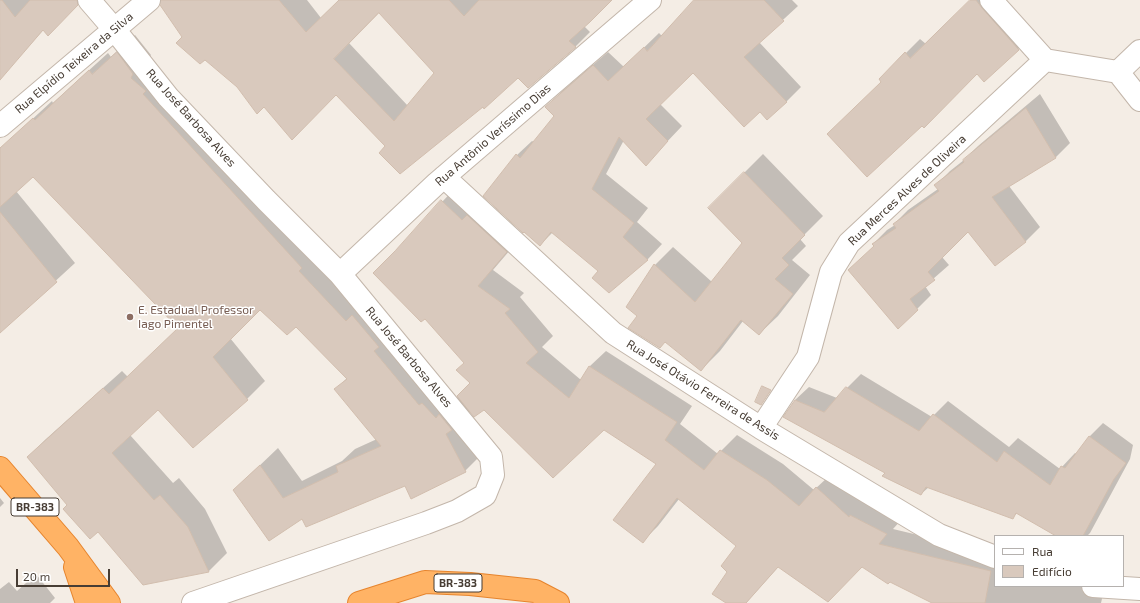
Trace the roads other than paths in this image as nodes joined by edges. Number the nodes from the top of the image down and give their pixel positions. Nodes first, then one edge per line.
1 (89, 0) edge
2 (149, 0) edge
3 (650, 0) edge
4 (991, 0) edge
5 (114, 29) junction
6 (1140, 51) edge
7 (1045, 60) junction
8 (1118, 72) junction
9 (1140, 100) edge
10 (0, 126) edge
11 (444, 177) junction
12 (340, 274) junction
13 (761, 428) junction
14 (0, 468) edge
15 (68, 547) junction
16 (994, 557) edge
17 (1109, 587) edge
18 (1140, 589) edge
19 (87, 603) edge
20 (109, 603) edge
21 (193, 603) edge
22 (358, 603) edge
23 (558, 603) edge

1 - 5 street, Rua José Barbosa Alves
2 - 5 street, Rua Elpídio Teixeira da Silva
3 - 11 street, Rua Antônio Veríssimo Dias
4 - 7 street
5 - 10 street, Rua Elpídio Teixeira da Silva
5 - 12 street, Rua José Barbosa Alves
6 - 8 street
7 - 8 street
7 - 13 street, Rua Merces Alves de Oliveira
8 - 9 street
11 - 12 street, Rua Antônio Veríssimo Dias
11 - 13 street, Rua José Otávio Ferreira de Assis
12 - 21 street, Rua José Barbosa Alves
13 - 16 street, Rua José Otávio Ferreira de Assis
14 - 15 highway, BR-383
15 - 19 highway, BR-383
15 - 20 highway, BR-383
17 - 18 street
22 - 23 highway, BR-383

